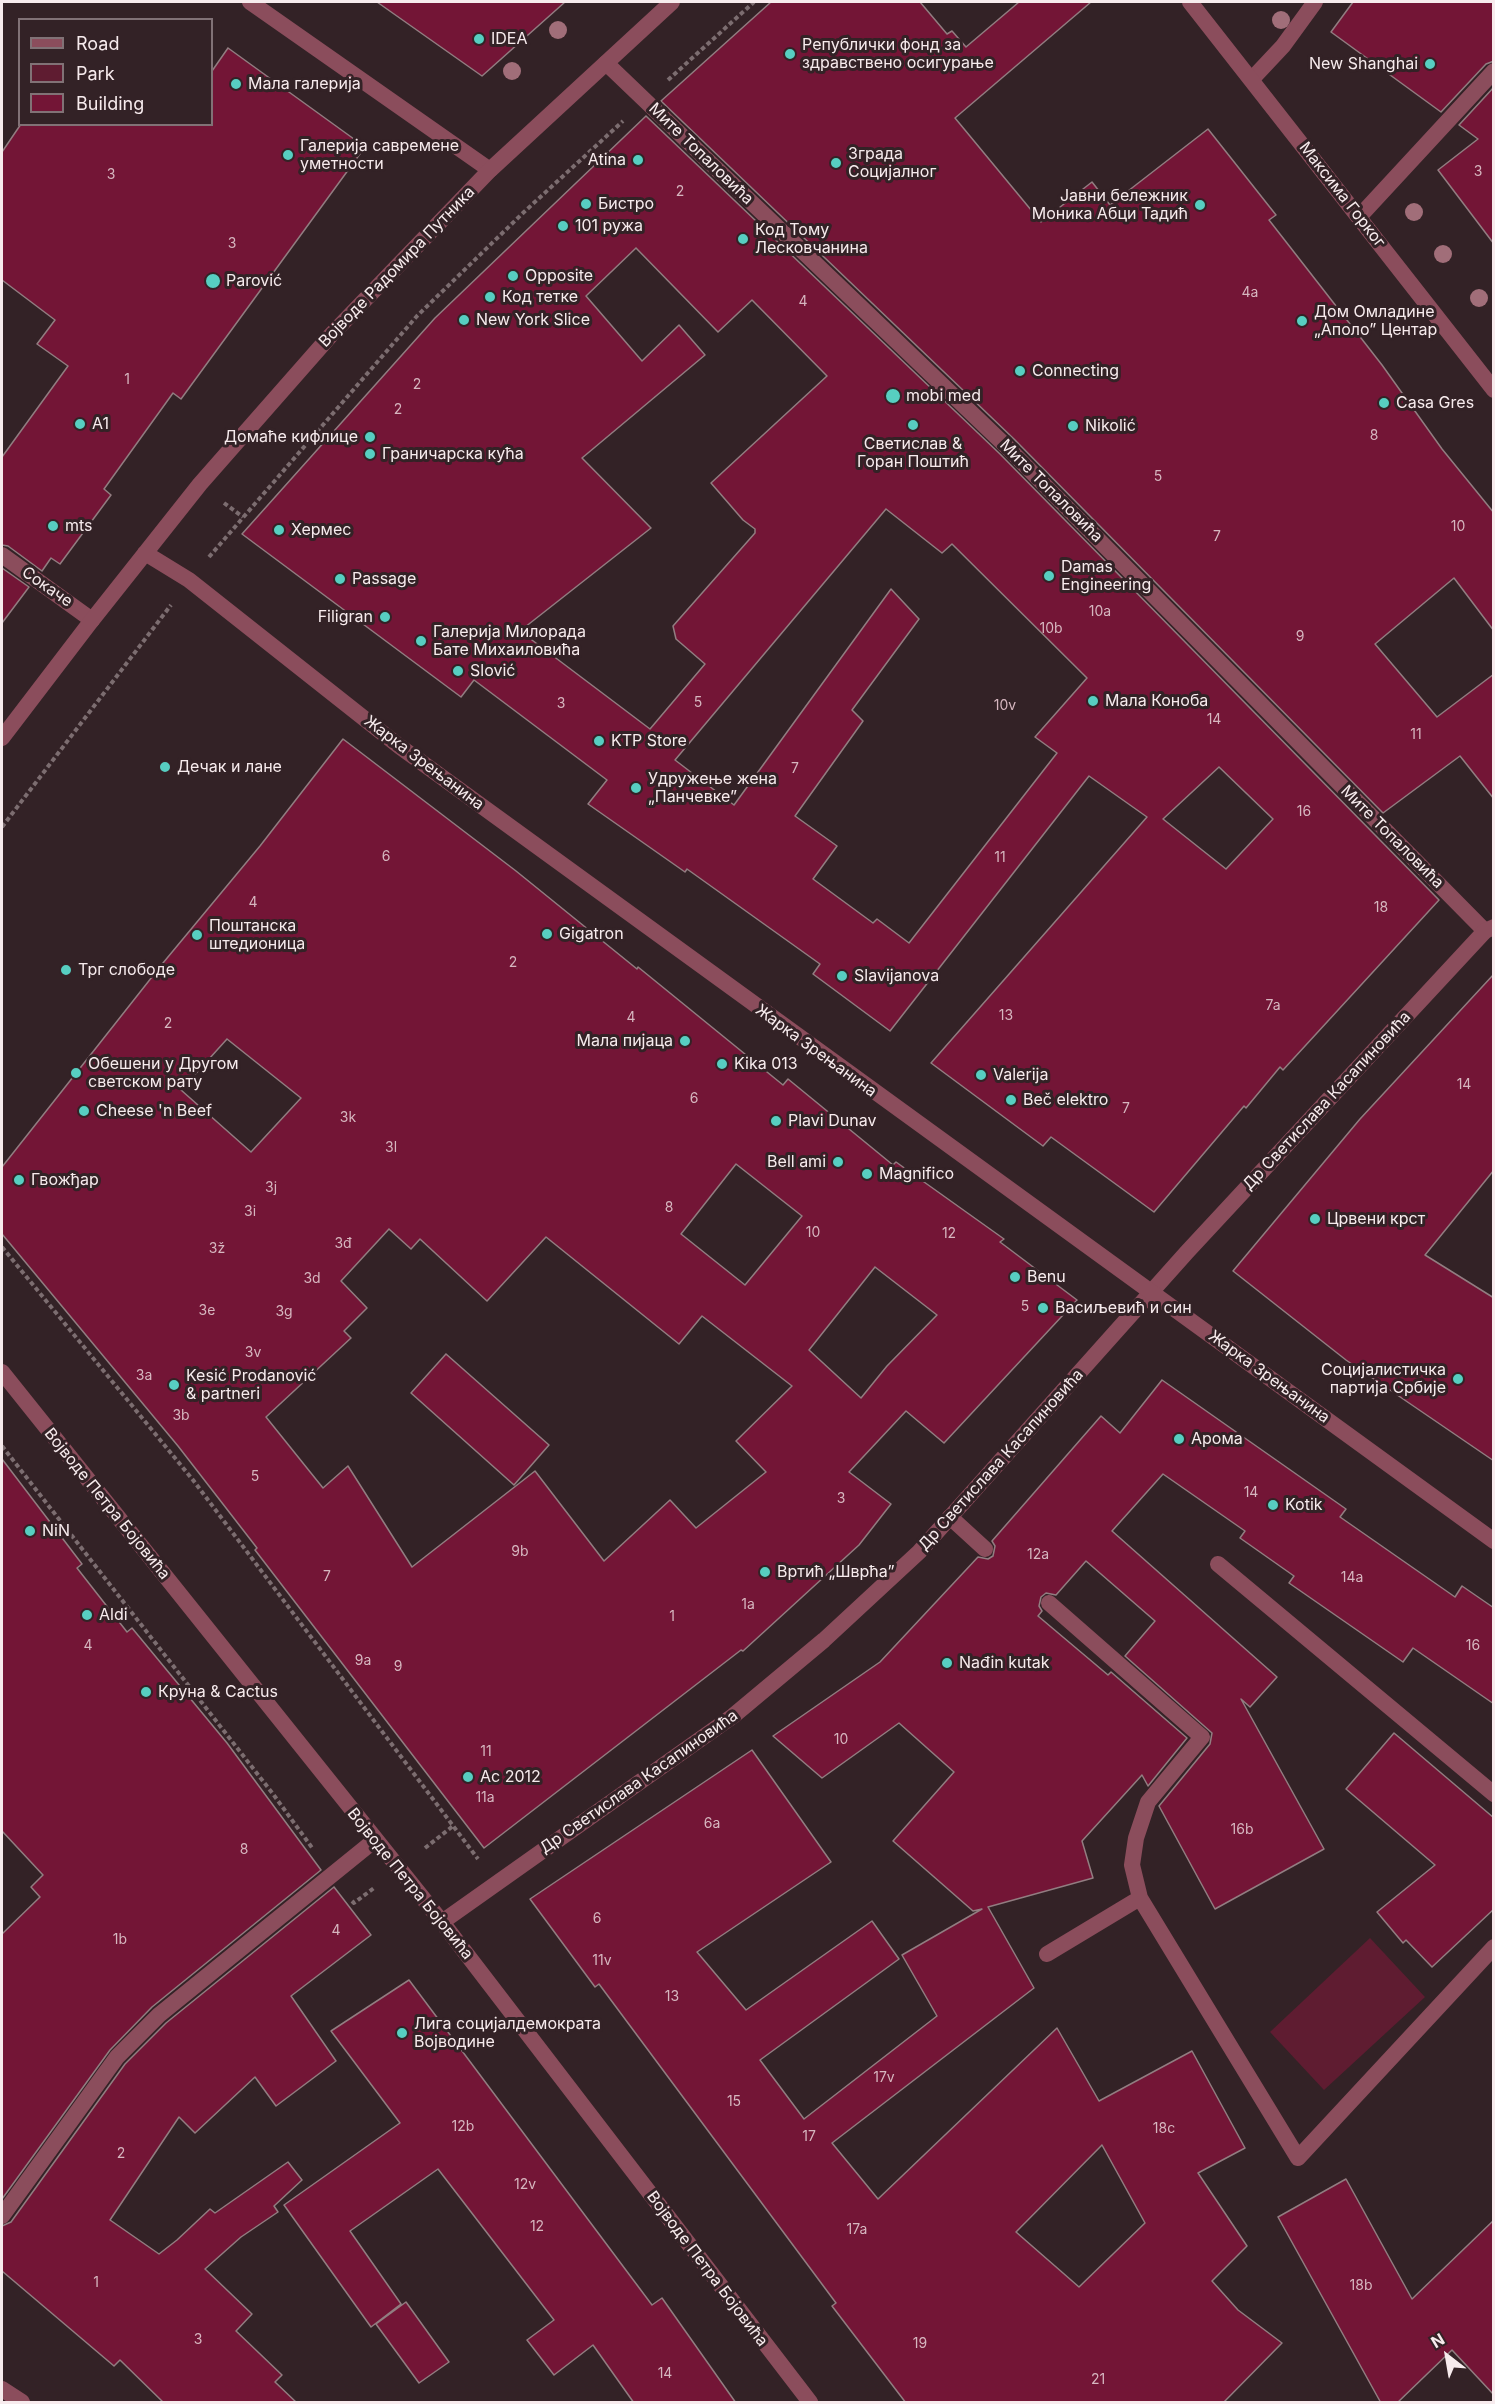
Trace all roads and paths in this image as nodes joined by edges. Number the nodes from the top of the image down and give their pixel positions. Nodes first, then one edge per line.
1 (250, 2) edge
2 (672, 2) edge
3 (754, 2) edge
4 (1190, 2) edge
5 (1315, 2) edge
6 (606, 63) junction
7 (1494, 71) edge
8 (1252, 79) junction
9 (645, 100) junction
10 (490, 170) junction
11 (1359, 217) junction
12 (1494, 390) edge
13 (144, 553) junction
14 (2, 555) edge
15 (189, 580) junction
16 (92, 620) junction
17 (2, 738) edge
18 (2, 827) edge
19 (1489, 929) edge
20 (2, 1247) edge
21 (1152, 1291) junction
22 (2, 1372) edge
23 (2, 1446) edge
24 (950, 1517) junction
25 (1494, 1541) edge
26 (985, 1549) dead end
27 (1218, 1564) dead end
28 (1049, 1603) dead end
29 (1494, 1794) edge
30 (375, 1840) junction
31 (398, 1869) junction
32 (332, 1875) junction
33 (496, 1884) junction
34 (1140, 1898) junction
35 (442, 1922) junction
36 (1494, 1947) edge
37 (1047, 1954) dead end
38 (2, 2216) edge
39 (2, 2389) edge
40 (22, 2403) edge
41 (810, 2403) edge

1 - 10 street
2 - 6 street, Војводе Радомира Путника
3 - 9 path
4 - 8 street, Максима Горког
5 - 8 street
6 - 9 street, Мите Топаловића
6 - 10 street, Војводе Радомира Путника
7 - 11 street
8 - 11 street, Максима Горког
9 - 15 path
9 - 19 street, Мите Топаловића
10 - 13 street, Војводе Радомира Путника
11 - 12 street, Максима Горког
13 - 15 street, Жарка Зрењанина
13 - 16 street
14 - 16 street, Сокаче
15 - 18 path
15 - 21 street, Жарка Зрењанина
16 - 17 street
19 - 21 street, Др Светислава Касапиновића
20 - 33 path
21 - 24 street, Др Светислава Касапиновића
21 - 25 street, Жарка Зрењанина
22 - 30 street, Војводе Петра Бојовића
23 - 32 path
24 - 26 street
24 - 33 street, Др Светислава Касапиновића
27 - 29 street
28 - 34 street
30 - 31 street, Војводе Петра Бојовића
30 - 32 street
31 - 32 path
31 - 35 street, Војводе Петра Бојовића
32 - 38 street
33 - 35 street, Др Светислава Касапиновића
34 - 36 street
34 - 37 street
35 - 41 street, Војводе Петра Бојовића
39 - 40 street

